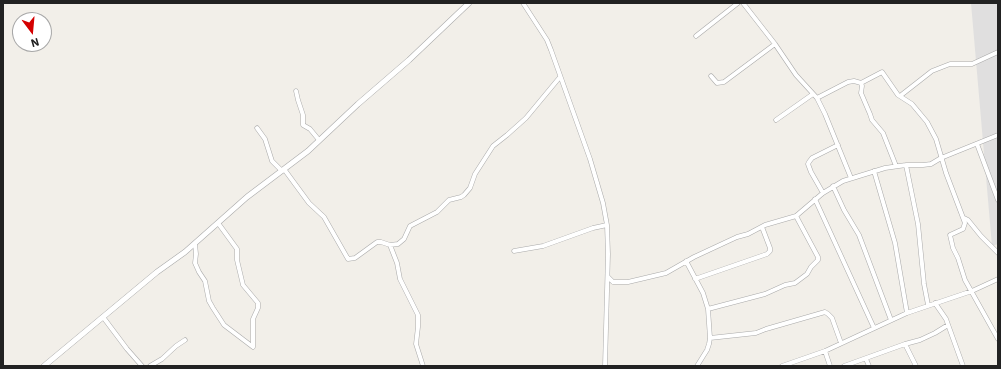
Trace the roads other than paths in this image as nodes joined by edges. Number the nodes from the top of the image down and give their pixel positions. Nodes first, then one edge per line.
1 (469, 3) edge
2 (523, 3) edge
3 (738, 3) edge
4 (743, 3) edge
5 (696, 36) dead end
6 (775, 44) junction
7 (998, 52) edge
8 (711, 76) dead end
9 (560, 77) junction
10 (861, 83) junction
11 (296, 91) dead end
12 (813, 94) junction
13 (900, 96) junction
14 (817, 98) junction
15 (776, 120) dead end
16 (257, 128) dead end
17 (998, 135) edge
18 (319, 140) junction
19 (977, 144) junction
20 (838, 145) junction
21 (941, 158) junction
22 (906, 165) junction
23 (896, 166) junction
24 (283, 170) junction
25 (874, 171) junction
26 (851, 178) junction
27 (834, 186) junction
28 (823, 193) junction
29 (816, 199) junction
30 (998, 200) edge
31 (796, 216) junction
32 (964, 218) junction
33 (218, 223) junction
34 (607, 225) junction
35 (762, 227) junction
36 (194, 244) junction
37 (390, 245) junction
38 (514, 251) dead end
39 (998, 253) edge
40 (686, 261) junction
41 (608, 277) junction
42 (695, 278) junction
43 (998, 279) edge
44 (614, 282) junction
45 (607, 285) junction
46 (972, 291) junction
47 (935, 303) junction
48 (928, 306) junction
49 (708, 309) junction
50 (907, 313) junction
51 (103, 317) junction
52 (891, 320) junction
53 (948, 325) junction
54 (874, 328) junction
55 (710, 338) junction
56 (998, 339) edge
57 (185, 340) dead end
58 (841, 343) junction
59 (904, 344) junction
60 (825, 351) junction
61 (866, 359) junction
62 (44, 366) edge
63 (142, 366) edge
64 (150, 366) edge
65 (424, 366) edge
66 (605, 366) edge
67 (697, 366) edge
68 (782, 366) edge
69 (830, 366) edge
70 (844, 366) edge
71 (869, 366) edge
72 (916, 366) edge
73 (963, 366) edge

1 - 18 street
2 - 9 street
3 - 5 street
4 - 6 street
6 - 8 street
6 - 12 street
7 - 13 street
9 - 34 street
9 - 37 street
10 - 13 street
10 - 14 street
10 - 23 street
11 - 18 street
12 - 14 street
12 - 15 street
13 - 21 street
14 - 20 street
16 - 24 street
17 - 19 street
18 - 24 street
19 - 21 street
19 - 30 street
20 - 26 street
20 - 28 street
21 - 22 street
21 - 32 street
22 - 23 street
22 - 48 street
23 - 25 street
24 - 33 street
24 - 37 street
25 - 26 street
25 - 50 street
26 - 27 street
27 - 28 street
27 - 52 street
28 - 29 street
29 - 31 street
29 - 54 street
31 - 35 street
31 - 49 street
32 - 39 street
32 - 46 street
33 - 36 street
33 - 36 street
34 - 38 street
34 - 41 street
35 - 40 street
35 - 42 street
36 - 51 street
37 - 65 street
40 - 42 street
40 - 44 street
41 - 44 street
41 - 45 street
42 - 49 street
43 - 46 street
44 - 45 street
45 - 66 street
46 - 47 street
46 - 56 street
47 - 48 street
47 - 53 street
48 - 50 street
49 - 55 street
50 - 52 street
51 - 62 street
51 - 63 street
52 - 54 street
53 - 59 street
53 - 73 street
54 - 58 street
55 - 58 street
55 - 67 street
57 - 64 street
58 - 60 street
59 - 61 street
59 - 72 street
60 - 68 street
60 - 69 street
61 - 70 street
61 - 71 street

